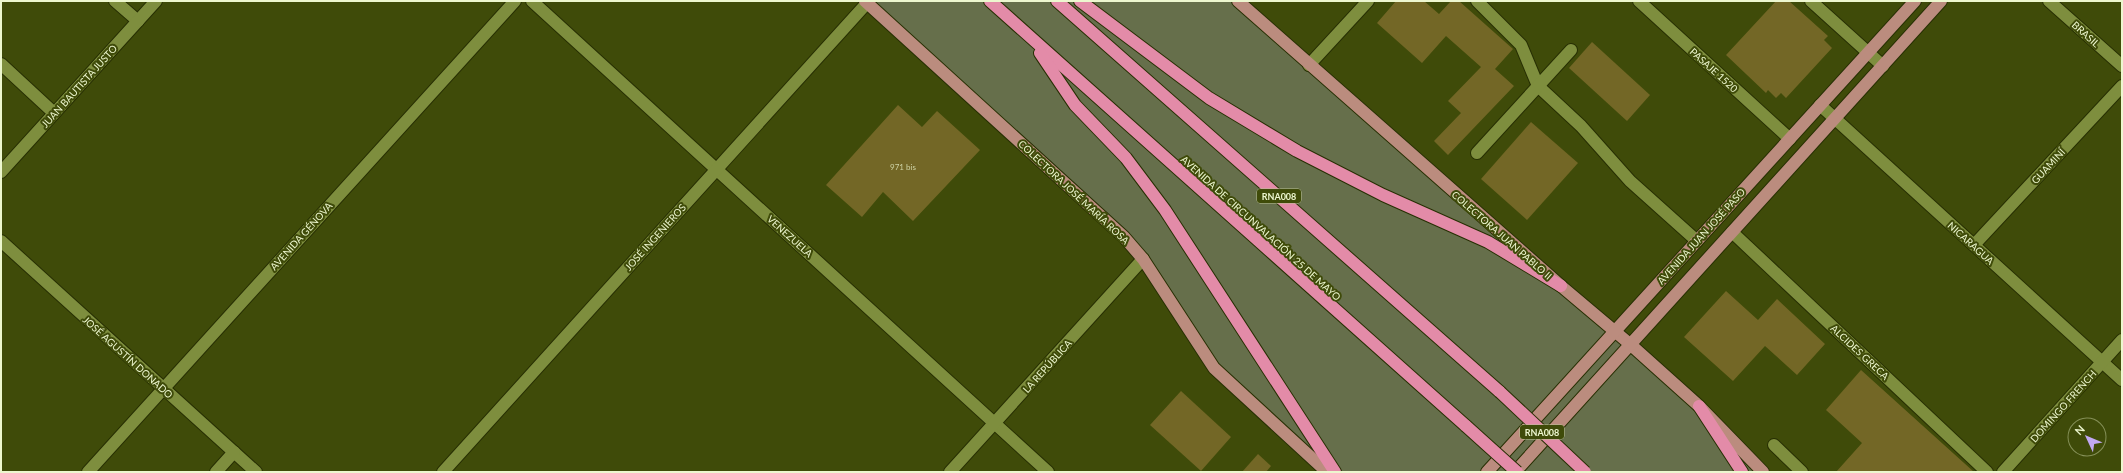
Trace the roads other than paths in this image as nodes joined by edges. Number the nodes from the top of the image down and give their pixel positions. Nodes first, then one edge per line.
1 (115, 1) edge
2 (156, 1) edge
3 (515, 1) edge
4 (532, 1) edge
5 (990, 1) edge
6 (1057, 1) edge
7 (1080, 1) edge
8 (1238, 1) edge
9 (1368, 1) edge
10 (1476, 1) edge
11 (1639, 1) edge
12 (1811, 1) edge
13 (1915, 1) edge
14 (1941, 1) edge
15 (2049, 1) edge
16 (866, 2) edge
17 (138, 21) junction
18 (1029, 38) junction
19 (1571, 50) dead end
20 (1868, 52) junction
21 (1, 64) edge
22 (1309, 65) junction
23 (1883, 66) junction
24 (2122, 66) edge
25 (1538, 86) junction
26 (2122, 86) edge
27 (1820, 105) junction
28 (54, 113) junction
29 (1835, 119) junction
30 (1790, 139) junction
31 (1477, 154) dead end
32 (716, 170) junction
33 (1, 172) edge
34 (1732, 232) junction
35 (1, 241) edge
36 (1697, 241) junction
37 (1974, 245) junction
38 (1143, 259) junction
39 (1561, 286) junction
40 (1615, 331) junction
41 (2122, 340) edge
42 (1631, 345) junction
43 (2102, 362) junction
44 (2122, 380) edge
45 (163, 389) junction
46 (1699, 406) junction
47 (994, 423) junction
48 (1774, 445) dead end
49 (234, 452) junction
50 (88, 472) edge
51 (216, 472) edge
52 (256, 472) edge
53 (443, 472) edge
54 (950, 472) edge
55 (1048, 472) edge
56 (1327, 472) edge
57 (1335, 472) edge
58 (1487, 472) edge
59 (1516, 472) edge
60 (1585, 472) edge
61 (1742, 472) edge
62 (1763, 472) edge
63 (1802, 472) edge
64 (1987, 472) edge
65 (2003, 472) edge

1 - 17 street
2 - 17 street, JUAN BAUTISTA JUSTO
3 - 45 street, AVENIDA GÉNOVA
4 - 32 street, VENEZUELA
5 - 18 highway, AVENIDA DE CIRCUNVALACIÓN 25 DE MAYO
6 - 60 highway, RNA008, bridge
7 - 39 highway
8 - 22 main road, COLECTORA JUAN PABLO II
9 - 22 street
10 - 25 street
11 - 30 street, PASAJE 1520
12 - 20 street
13 - 20 main road, AVENIDA JUAN JOSÉ PASO
14 - 23 main road, AVENIDA JUAN JOSÉ PASO
15 - 24 street, BRASIL
16 - 32 street, JOSÉ INGENIEROS
16 - 38 main road, COLECTORA JOSÉ MARÍA ROSA
17 - 28 street, JUAN BAUTISTA JUSTO
18 - 57 highway
18 - 59 highway, AVENIDA DE CIRCUNVALACIÓN 25 DE MAYO, bridge
19 - 25 street
20 - 23 street
20 - 27 main road, AVENIDA JUAN JOSÉ PASO
21 - 28 street
22 - 39 main road, COLECTORA JUAN PABLO II
23 - 29 main road, AVENIDA JUAN JOSÉ PASO
25 - 31 street
25 - 36 street
26 - 37 street, GUAMINÍ
27 - 29 street, NICARAGUA
27 - 30 main road, AVENIDA JUAN JOSÉ PASO
28 - 33 street, JUAN BAUTISTA JUSTO
29 - 34 main road, AVENIDA JUAN JOSÉ PASO
29 - 37 street, NICARAGUA
30 - 36 main road, AVENIDA JUAN JOSÉ PASO
32 - 47 street, VENEZUELA
32 - 53 street, JOSÉ INGENIEROS
34 - 42 main road, AVENIDA JUAN JOSÉ PASO
34 - 64 street, ALCIDES GRECA
35 - 45 street, JOSÉ AGUSTÍN DONADO
36 - 40 main road, AVENIDA JUAN JOSÉ PASO
37 - 43 street, NICARAGUA
38 - 47 street, LA REPÚBLICA
38 - 56 main road, COLECTORA JOSÉ MARÍA ROSA
39 - 40 main road, COLECTORA JUAN PABLO II
40 - 42 main road, COLECTORA JUAN PABLO II
40 - 58 main road, AVENIDA JUAN JOSÉ PASO
41 - 43 street, DOMINGO FRENCH
42 - 46 main road, COLECTORA JUAN PABLO II
42 - 59 main road, AVENIDA JUAN JOSÉ PASO
43 - 44 street, NICARAGUA
43 - 65 street, DOMINGO FRENCH
45 - 49 street, JOSÉ AGUSTÍN DONADO
45 - 50 street, AVENIDA GÉNOVA
46 - 61 highway
46 - 62 main road, COLECTORA JUAN PABLO II
47 - 54 street, LA REPÚBLICA
47 - 55 street, VENEZUELA
48 - 63 street
49 - 51 street
49 - 52 street, JOSÉ AGUSTÍN DONADO

